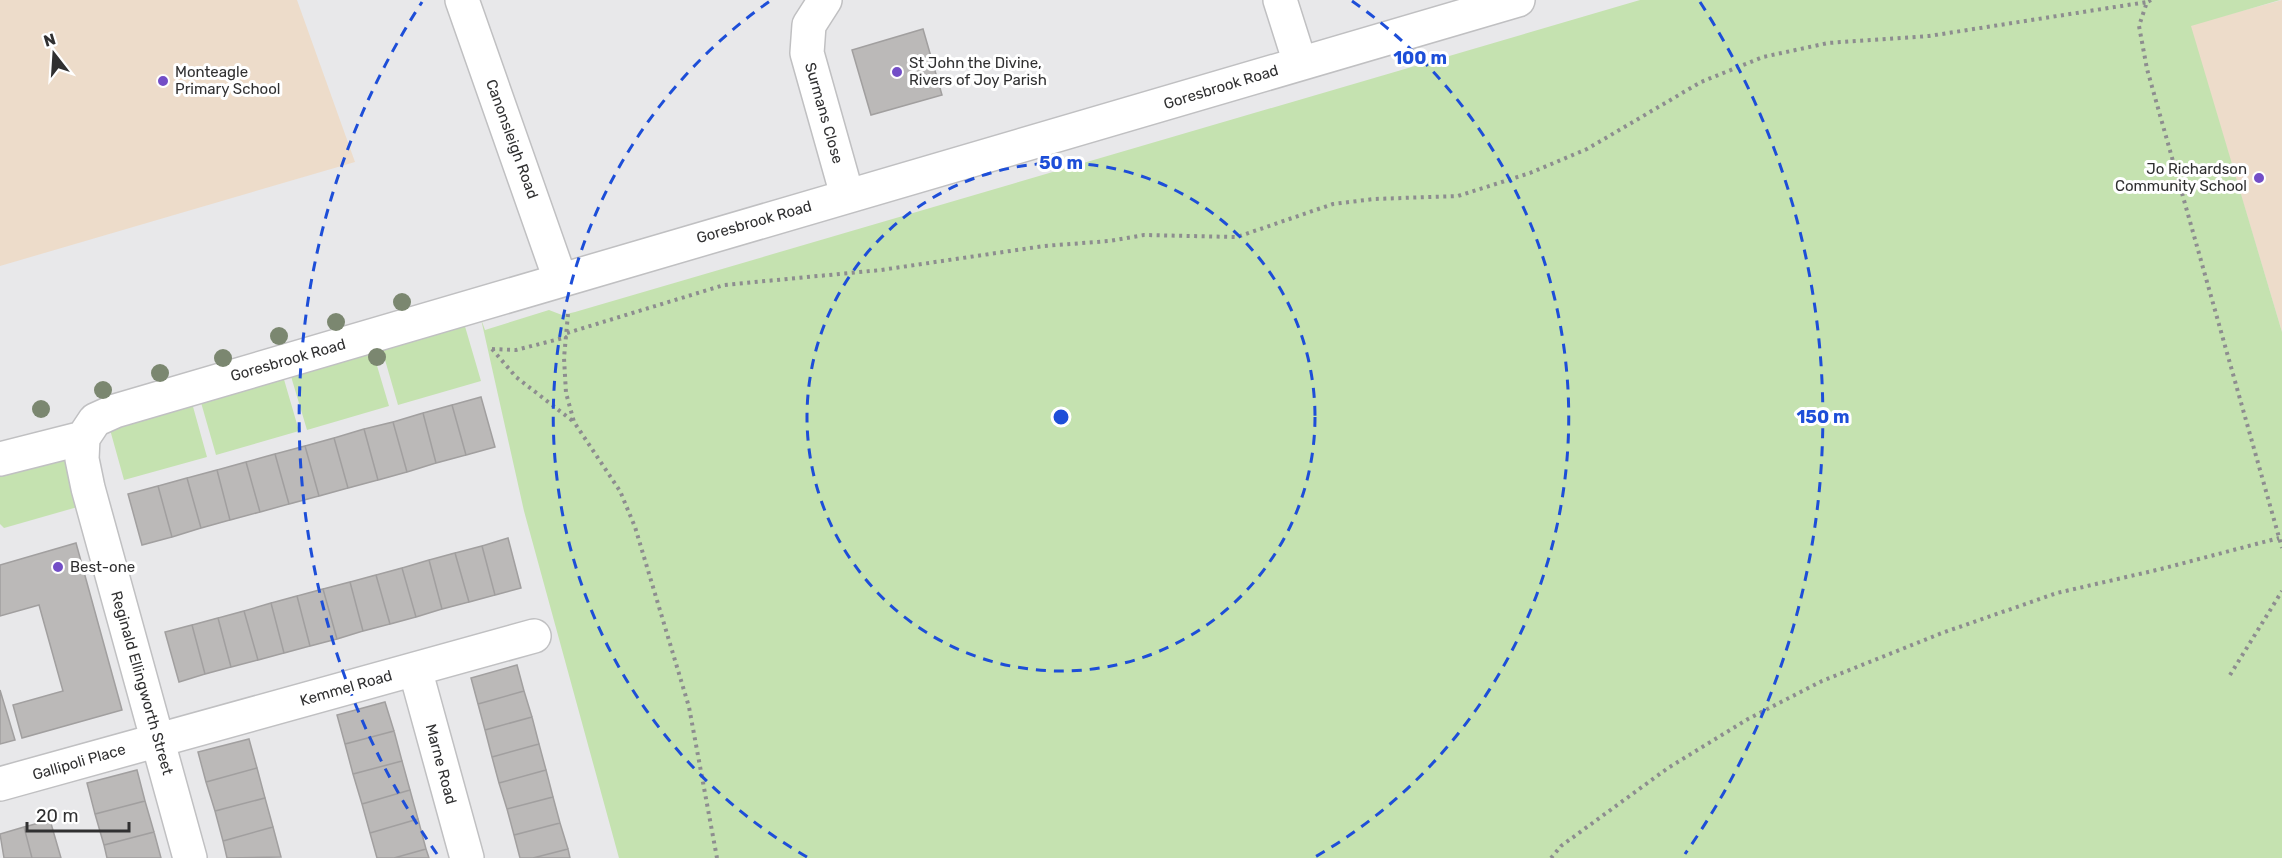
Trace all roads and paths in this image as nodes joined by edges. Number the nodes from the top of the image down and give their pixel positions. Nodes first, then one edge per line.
1 (462, 0) edge
2 (825, 0) edge
3 (1280, 0) edge
4 (1518, 0) edge
5 (2149, 1) edge
6 (1300, 63) junction
7 (847, 195) junction
8 (562, 278) junction
9 (567, 335) junction
10 (574, 422) junction
11 (83, 438) junction
12 (0, 459) edge
13 (2279, 538) junction
14 (2282, 548) edge
15 (2282, 591) edge
16 (534, 636) dead end
17 (415, 669) junction
18 (2230, 675) dead end
19 (158, 740) junction
20 (0, 784) edge
21 (190, 858) edge
22 (467, 858) edge
23 (717, 858) edge
24 (1551, 858) edge

1 - 8 street, Canonsleigh Road
2 - 7 street, Surmans Close
3 - 6 street
4 - 6 street, Goresbrook Road
5 - 9 path
5 - 13 path
6 - 7 street, Goresbrook Road
7 - 8 street, Goresbrook Road
8 - 9 path
8 - 11 street, Goresbrook Road
9 - 10 path
9 - 10 path
10 - 23 path
11 - 12 street
11 - 19 street, Reginald Ellingworth Street
13 - 14 path
13 - 24 path
15 - 18 path
16 - 17 street, Kemmel Road
17 - 19 street, Kemmel Road
17 - 22 street, Marne Road
19 - 20 street, Gallipoli Place
19 - 21 street, Reginald Ellingworth Street

